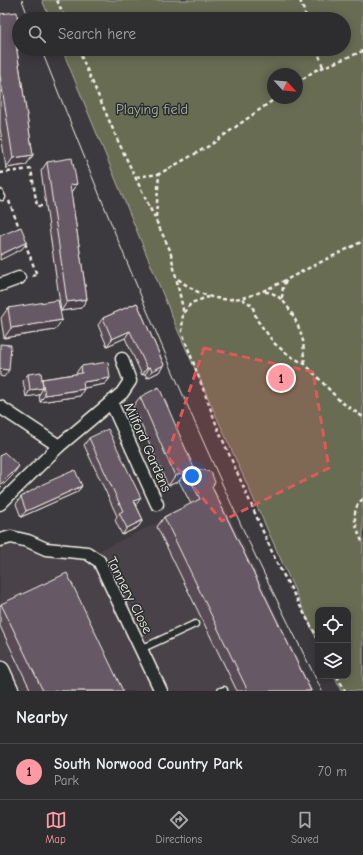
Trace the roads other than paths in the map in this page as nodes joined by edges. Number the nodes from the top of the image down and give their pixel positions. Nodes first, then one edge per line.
1 (19, 278) road end
2 (0, 285) edge
3 (122, 359) dead end
4 (111, 402) junction
5 (0, 407) edge
6 (59, 446) junction
7 (0, 504) edge
8 (157, 504) dead end
9 (0, 540) edge
10 (195, 624) dead end
11 (141, 649) junction
12 (0, 671) edge
13 (8, 691) edge
14 (161, 691) edge

1 - 2 street
3 - 4 street
4 - 6 street
4 - 8 street, Milford Gardens
5 - 6 street
6 - 7 street
9 - 11 street, Tannery Close
10 - 11 lane
11 - 14 street, Tannery Close
12 - 13 main road

